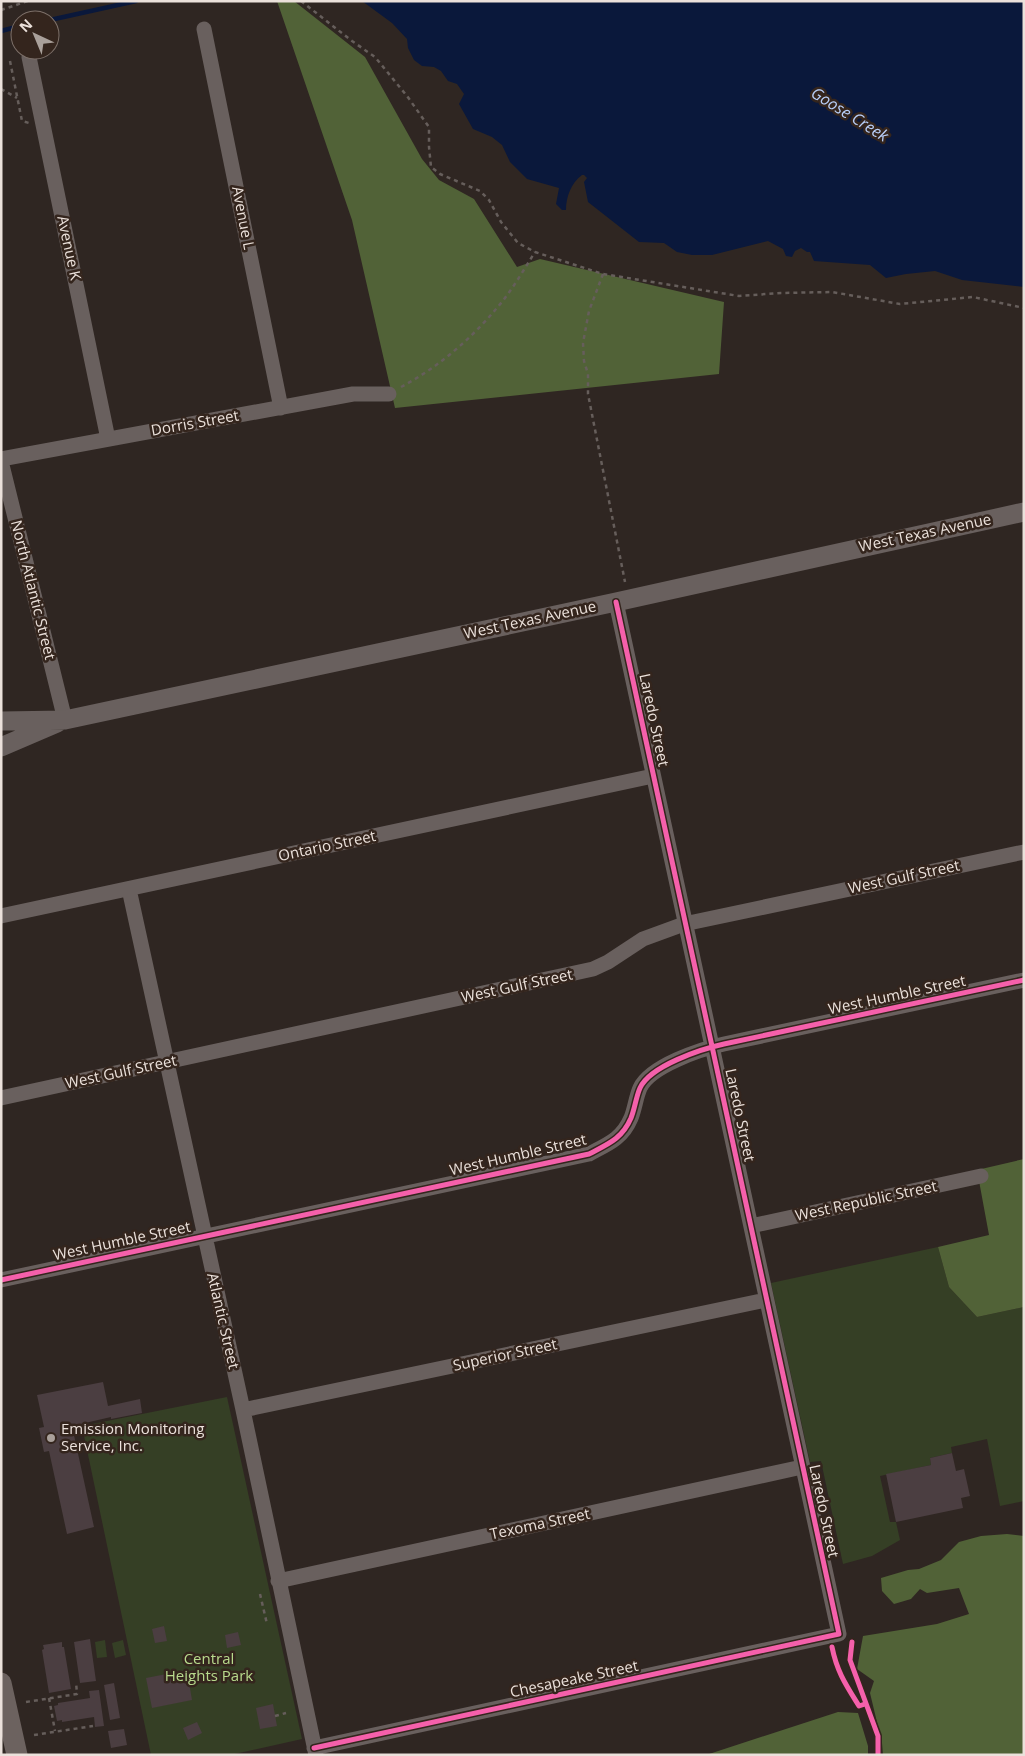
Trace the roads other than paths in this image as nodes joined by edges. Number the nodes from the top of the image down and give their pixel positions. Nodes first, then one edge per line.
1 (204, 29) dead end
2 (30, 60) edge
3 (389, 394) road end
4 (281, 408) junction
5 (108, 439) junction
6 (1, 460) edge
7 (1024, 512) edge
8 (622, 600) junction
9 (65, 720) junction
10 (1, 721) edge
11 (1, 747) edge
12 (653, 776) junction
13 (1024, 852) edge
14 (129, 888) junction
15 (1, 916) edge
16 (684, 924) junction
17 (1024, 980) edge
18 (712, 1047) junction
19 (167, 1063) junction
20 (1, 1098) edge
21 (981, 1176) dead end
22 (751, 1226) junction
23 (204, 1236) junction
24 (1, 1280) edge
25 (766, 1300) junction
26 (243, 1410) junction
27 (802, 1467) junction
28 (278, 1581) junction
29 (838, 1634) joint
30 (1, 1683) edge
31 (315, 1751) edge
32 (17, 1755) edge

1 - 4 street, Avenue L
2 - 5 street, Avenue K
3 - 4 street, Dorris Street
4 - 5 street, Dorris Street
5 - 6 street, Dorris Street
6 - 9 street, North Atlantic Street
7 - 8 street, West Texas Avenue
8 - 9 street, West Texas Avenue
8 - 12 street, Laredo Street
9 - 10 street, West Texas Avenue
9 - 11 street, West Texas Avenue
12 - 14 street, Ontario Street
12 - 16 street, Laredo Street
13 - 16 street, West Gulf Street
14 - 15 street, Ontario Street
14 - 19 street, Atlantic Street
16 - 18 street, Laredo Street
16 - 19 street, West Gulf Street
17 - 18 street, West Humble Street
18 - 22 street, Laredo Street
18 - 23 street, West Humble Street
19 - 20 street, West Gulf Street
19 - 23 street, Atlantic Street
21 - 22 street, West Republic Street
22 - 25 street, Laredo Street
23 - 24 street, West Humble Street
23 - 26 street, Atlantic Street
25 - 26 street, Superior Street
25 - 27 street, Laredo Street
26 - 28 street, Atlantic Street
27 - 28 street, Texoma Street
27 - 29 street, Laredo Street
28 - 31 street, Atlantic Street
29 - 31 street, Chesapeake Street
30 - 32 main road

